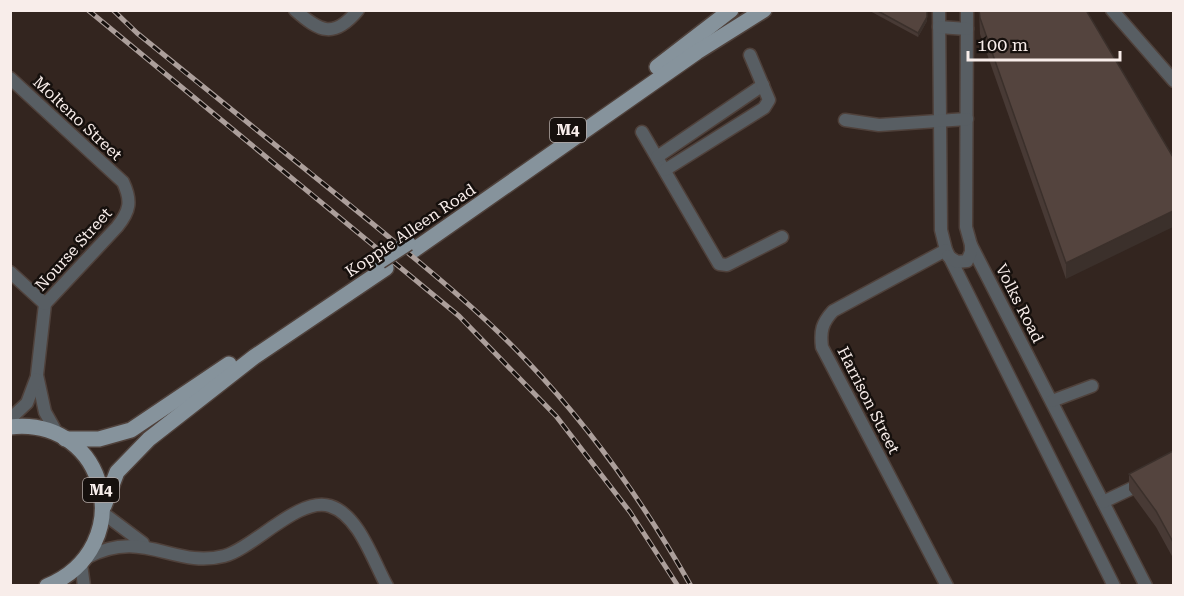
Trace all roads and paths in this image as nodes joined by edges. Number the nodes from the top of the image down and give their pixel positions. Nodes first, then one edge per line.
1 (295, 10) edge
2 (358, 10) edge
3 (764, 10) edge
4 (939, 10) edge
5 (968, 10) edge
6 (1112, 10) edge
7 (727, 12) edge
8 (939, 27) junction
9 (734, 29) junction
10 (967, 29) junction
11 (750, 55) dead end
12 (10, 78) edge
13 (1173, 81) edge
14 (763, 85) junction
15 (939, 119) junction
16 (967, 119) junction
17 (845, 120) dead end
18 (642, 132) dead end
19 (657, 157) junction
20 (665, 170) junction
21 (123, 182) joint
22 (966, 226) junction
23 (941, 230) junction
24 (782, 237) dead end
25 (971, 244) junction
26 (411, 247) junction
27 (947, 253) junction
28 (383, 265) junction
29 (10, 272) edge
30 (45, 304) junction
31 (37, 375) junction
32 (1092, 386) dead end
33 (1052, 401) junction
34 (10, 419) edge
35 (10, 427) edge
36 (62, 436) junction
37 (1155, 480) edge
38 (1103, 502) junction
39 (103, 510) junction
40 (149, 547) junction
41 (84, 561) junction
42 (47, 585) edge
43 (84, 585) edge
44 (387, 585) edge
45 (947, 585) edge
46 (1114, 585) edge
47 (1146, 585) edge

1 - 2 street
3 - 9 main road, Koppie Alleen Road / M4
4 - 8 street
5 - 10 street, Volks Road
6 - 13 street
7 - 9 street
7 - 26 main road, Koppie Alleen Road / M4
8 - 10 street
8 - 15 street
9 - 26 main road, Koppie Alleen Road / M4
10 - 16 street, Volks Road
11 - 14 street
12 - 21 street, Molteno Street
14 - 19 street
14 - 20 street
15 - 16 street
15 - 17 street
15 - 23 street
16 - 22 street, Volks Road
18 - 19 street
19 - 20 street
20 - 24 street
21 - 30 street, Nourse Street
22 - 23 street
22 - 25 street, Volks Road
23 - 27 street
25 - 27 street
25 - 33 street, Volks Road
26 - 28 main road, Koppie Alleen Road / M4
27 - 45 street, Harrison Street
27 - 46 street
28 - 36 main road, Koppie Alleen Road / M4
28 - 39 main road, Koppie Alleen Road / M4
29 - 30 street
30 - 31 street, Nourse Street
31 - 34 street, Nourse Street
31 - 36 street, Nourse Street
32 - 33 street
33 - 38 street, Volks Road
35 - 36 main road, M4
36 - 39 main road, M4
37 - 38 street
38 - 47 street, Volks Road
39 - 40 street
39 - 41 main road, M4
40 - 41 street
40 - 44 street
41 - 42 main road
41 - 43 street

